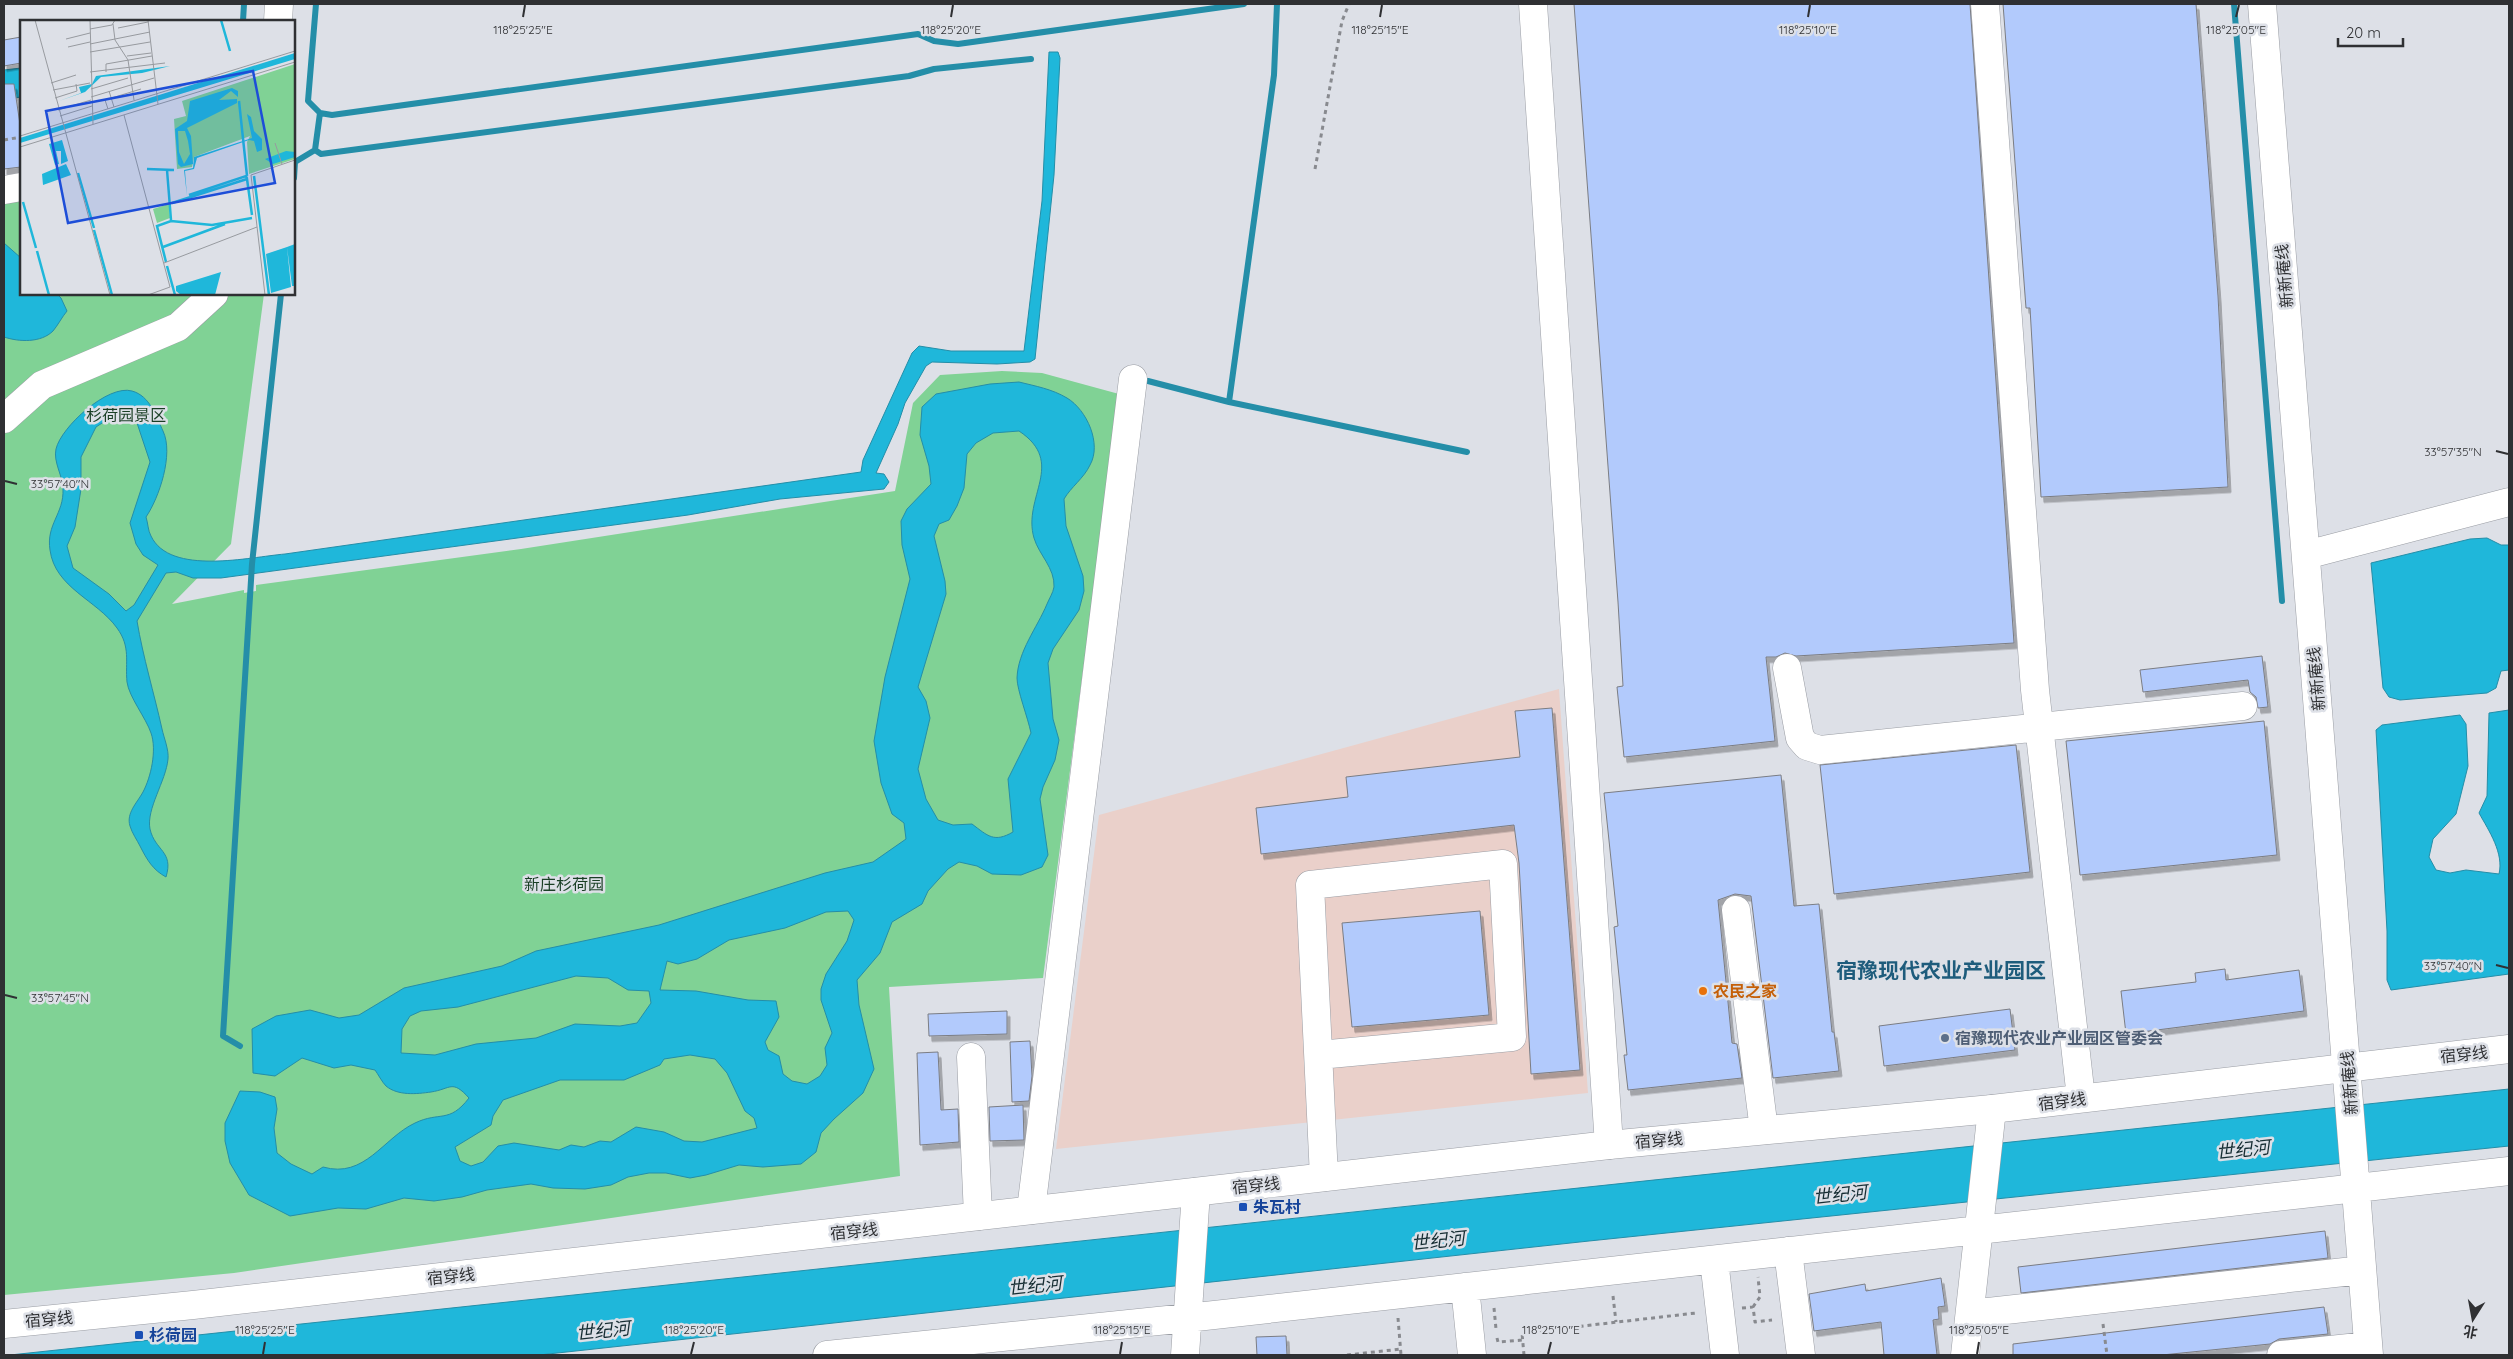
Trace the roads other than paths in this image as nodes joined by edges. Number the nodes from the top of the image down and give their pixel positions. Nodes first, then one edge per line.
1 (279, 4) edge
2 (1533, 4) edge
3 (1985, 4) edge
4 (2262, 4) edge
5 (278, 20) edge
6 (20, 187) edge
7 (4, 190) edge
8 (213, 295) edge
9 (1133, 379) dead end
10 (4, 420) edge
11 (2509, 502) edge
12 (2306, 555) junction
13 (1787, 668) dead end
14 (2243, 706) dead end
15 (2039, 727) junction
16 (1736, 910) dead end
17 (2509, 1049) edge
18 (1319, 1055) junction
19 (971, 1057) dead end
20 (2349, 1079) junction
21 (2081, 1098) junction
22 (1991, 1122) junction
23 (1764, 1130) junction
24 (1609, 1145) junction
25 (2509, 1171) edge
26 (1324, 1177) junction
27 (2355, 1182) junction
28 (1196, 1204) junction
29 (1031, 1210) junction
30 (978, 1216) junction
31 (1979, 1224) junction
32 (1788, 1251) junction
33 (1714, 1260) junction
34 (2362, 1270) junction
35 (1465, 1287) junction
36 (1187, 1313) junction
37 (1970, 1314) junction
38 (4, 1324) edge
39 (2369, 1351) edge
40 (827, 1355) edge
41 (1185, 1355) edge
42 (1472, 1355) edge
43 (1725, 1355) edge
44 (1801, 1355) edge
45 (1965, 1355) edge
46 (2281, 1355) edge

1 - 5 street
2 - 24 street
3 - 15 street
4 - 12 street, 新新庵线
6 - 7 street
8 - 10 street
9 - 29 street
11 - 12 street
12 - 20 street, 新新庵线
13 - 15 street
14 - 15 street
15 - 21 street
16 - 23 street
17 - 20 street, 宿穿线
18 - 18 street
18 - 26 street
19 - 30 street
20 - 21 street, 宿穿线
20 - 27 street, 新新庵线
21 - 22 street, 宿穿线
22 - 23 street, 宿穿线
22 - 31 street
23 - 24 street, 宿穿线
24 - 26 street, 宿穿线
25 - 27 street
26 - 28 street, 宿穿线
27 - 31 street
27 - 34 street, 新新庵线
28 - 29 street, 宿穿线
28 - 36 street
29 - 30 street, 宿穿线
30 - 38 street, 宿穿线
31 - 32 street
31 - 37 street
32 - 33 street
32 - 44 street
33 - 35 street
33 - 43 street
34 - 37 street
34 - 39 street, 新新庵线
35 - 36 street
35 - 42 street
36 - 40 street
36 - 41 street
37 - 45 street
39 - 46 street

